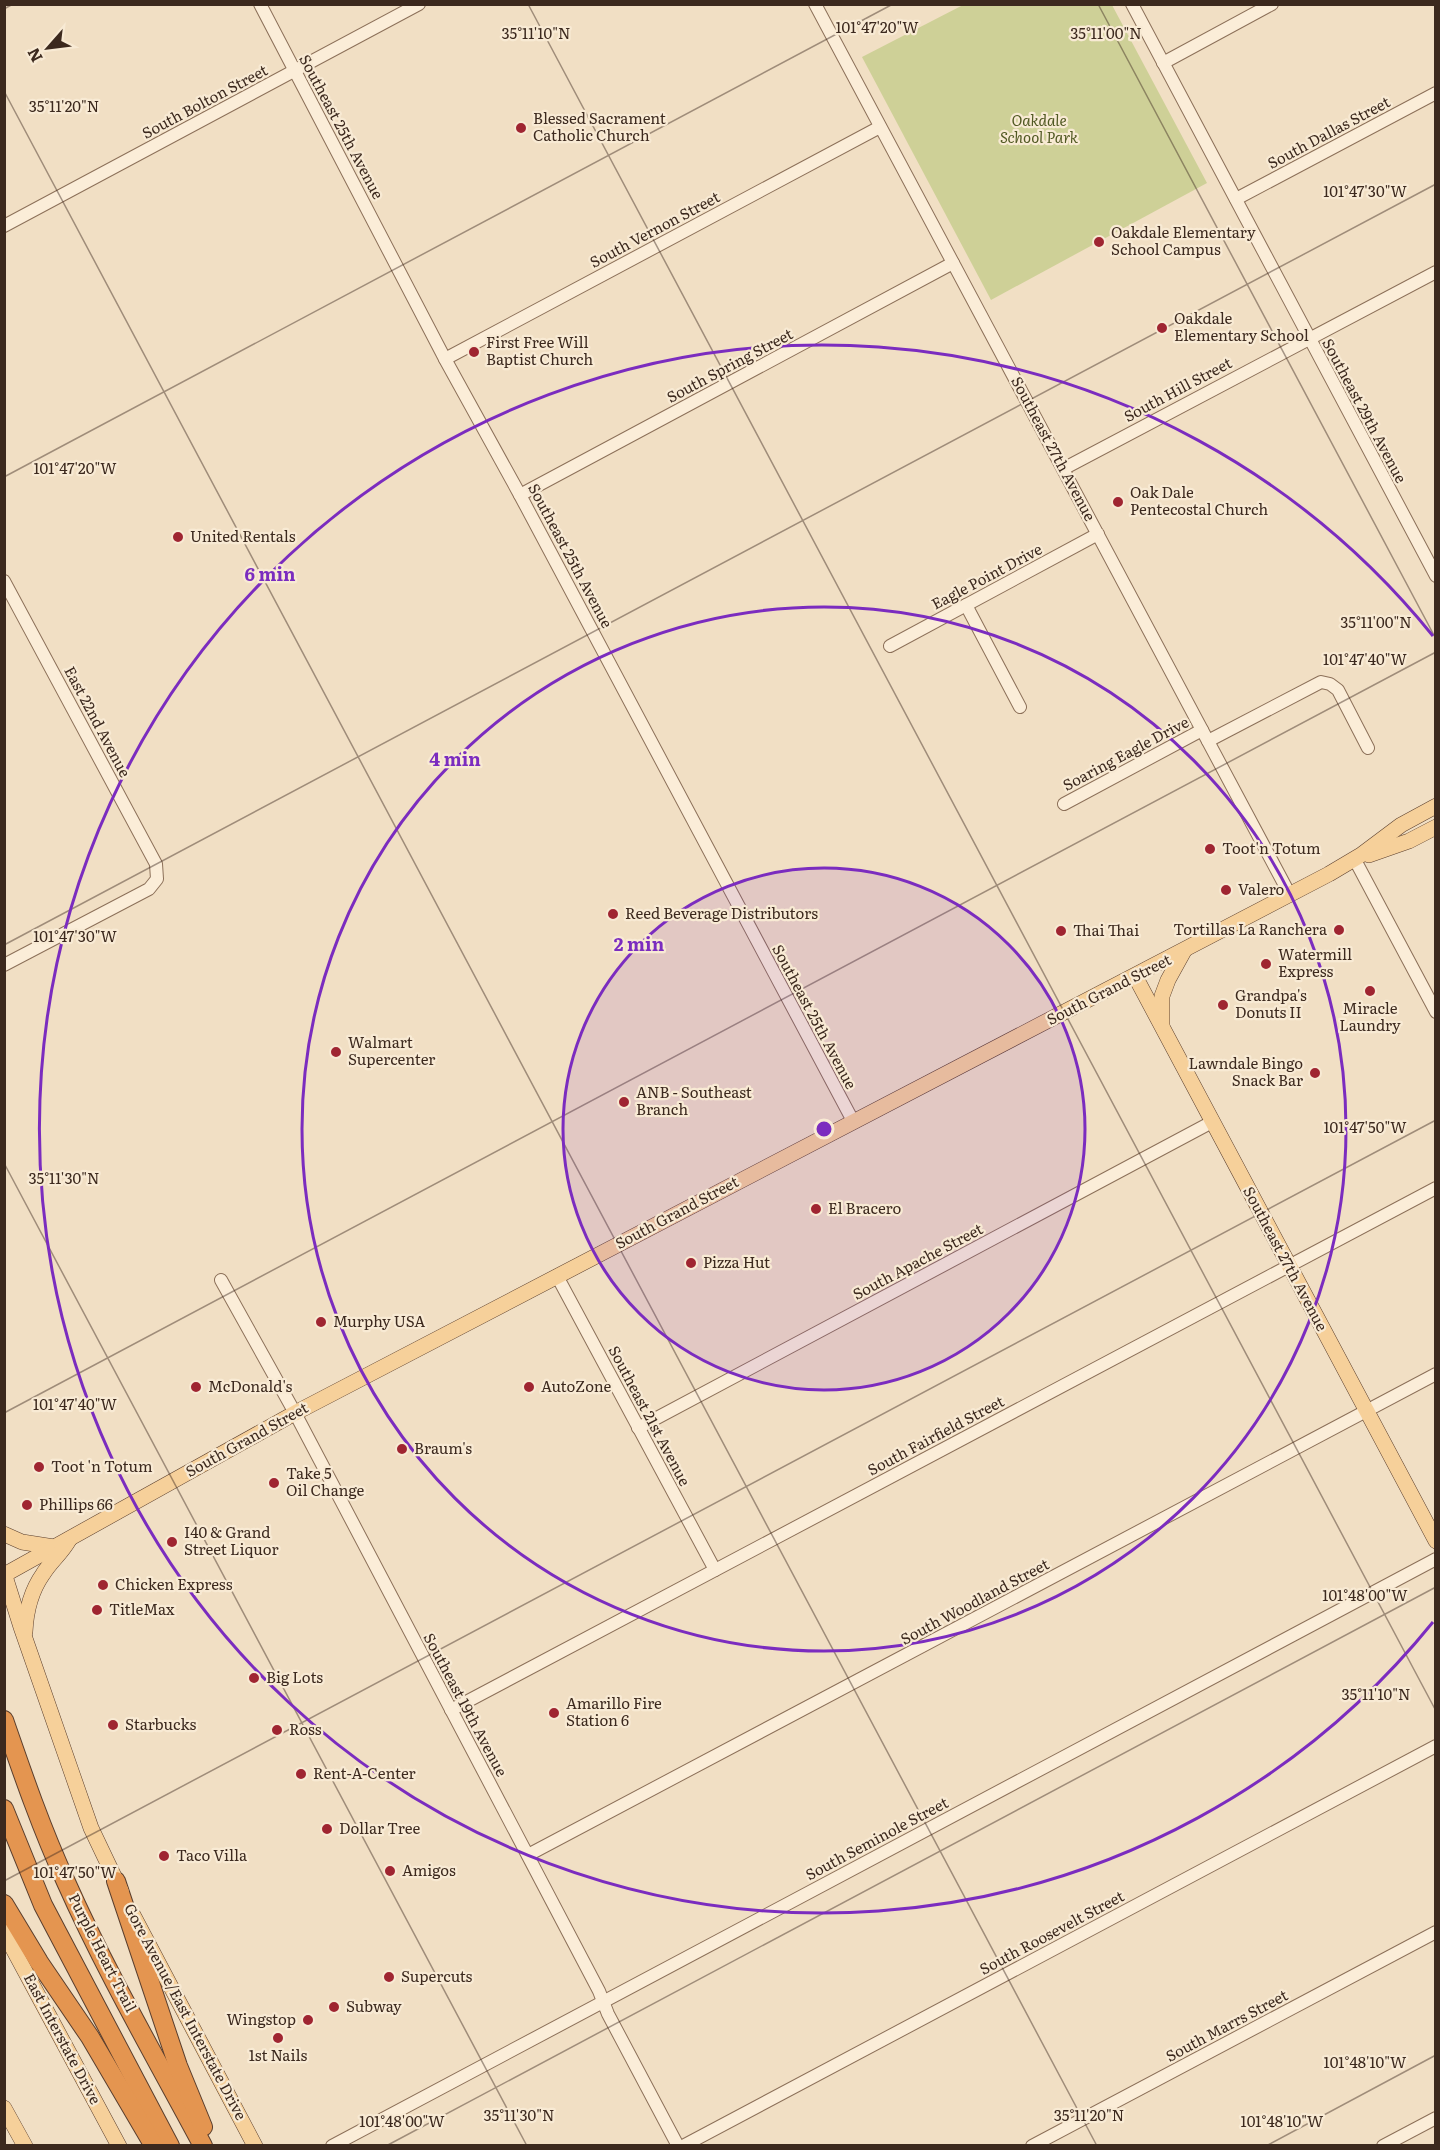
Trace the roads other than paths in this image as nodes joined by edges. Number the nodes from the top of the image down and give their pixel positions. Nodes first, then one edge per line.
1 (260, 4) edge
2 (419, 4) edge
3 (815, 4) edge
4 (1132, 4) edge
5 (1272, 4) edge
6 (1163, 63) junction
7 (295, 71) junction
8 (1436, 93) edge
9 (880, 127) junction
10 (1236, 199) junction
11 (4, 226) edge
12 (953, 263) junction
13 (1436, 272) edge
14 (1308, 338) junction
15 (445, 358) junction
16 (1063, 469) junction
17 (520, 495) junction
18 (1098, 534) junction
19 (1436, 576) edge
20 (4, 581) edge
21 (966, 605) junction
22 (890, 646) dead end
23 (1020, 707) dead end
24 (1205, 736) junction
25 (1368, 748) dead end
26 (1064, 804) dead end
27 (1436, 806) edge
28 (1436, 827) edge
29 (1355, 860) junction
30 (1290, 894) junction
31 (1185, 950) junction
32 (4, 964) edge
33 (1135, 976) junction
34 (1435, 1010) edge
35 (1162, 1027) junction
36 (853, 1122) junction
37 (1212, 1122) junction
38 (1436, 1188) edge
39 (1289, 1266) junction
40 (557, 1276) junction
41 (221, 1280) dead end
42 (1436, 1374) edge
43 (1366, 1411) junction
44 (295, 1413) junction
45 (638, 1428) junction
46 (4, 1534) edge
47 (70, 1538) junction
48 (1436, 1541) edge
49 (54, 1547) junction
50 (1436, 1559) edge
51 (715, 1570) junction
52 (5, 1574) edge
53 (4, 1617) edge
54 (22, 1631) junction
55 (451, 1710) junction
56 (4, 1720) edge
57 (1436, 1746) edge
58 (4, 1809) edge
59 (528, 1856) junction
60 (116, 1881) junction
61 (4, 1904) edge
62 (4, 1932) edge
63 (1436, 1932) edge
64 (603, 2002) junction
65 (4, 2108) edge
66 (1436, 2118) edge
67 (25, 2145) edge
68 (118, 2145) edge
69 (154, 2145) edge
70 (170, 2145) edge
71 (203, 2145) edge
72 (210, 2145) edge
73 (255, 2145) edge
74 (332, 2145) edge
75 (678, 2145) edge
76 (682, 2145) edge
77 (1032, 2145) edge
78 (1383, 2145) edge

1 - 7 street, Southeast 25th Avenue
2 - 7 street, South Bolton Street
3 - 9 street, Southeast 27th Avenue
4 - 6 street, Southeast 29th Avenue
5 - 6 street
6 - 10 street, Southeast 29th Avenue
7 - 11 street, South Bolton Street
7 - 15 street, Southeast 25th Avenue
8 - 10 street, South Dallas Street
9 - 12 street, Southeast 27th Avenue
9 - 15 street, South Vernon Street
10 - 14 street, Southeast 29th Avenue
12 - 16 street, Southeast 27th Avenue
12 - 17 street, South Spring Street
13 - 14 street, South Hill Street
14 - 16 street, South Hill Street
14 - 19 street, Southeast 29th Avenue
15 - 17 street, Southeast 25th Avenue
16 - 18 street, Southeast 27th Avenue
17 - 36 street, Southeast 25th Avenue
18 - 21 street, Eagle Point Drive
18 - 24 street, Southeast 27th Avenue
20 - 32 street, East 22nd Avenue
21 - 22 street, Eagle Point Drive
21 - 23 street
24 - 25 street, Soaring Eagle Drive
24 - 26 street, Soaring Eagle Drive
24 - 30 street, Southeast 27th Avenue
27 - 29 main road, South Grand Street
28 - 29 main road, South Grand Street
29 - 30 main road, South Grand Street
29 - 34 street
30 - 31 main road, South Grand Street
31 - 33 main road, South Grand Street
31 - 35 main road
33 - 35 main road, Southeast 27th Avenue
33 - 36 main road, South Grand Street
35 - 37 main road, Southeast 27th Avenue
36 - 40 main road, South Grand Street
37 - 39 main road, Southeast 27th Avenue
37 - 45 street, South Apache Street
38 - 39 street, South Fairfield Street
39 - 43 main road, Southeast 27th Avenue
39 - 51 street, South Fairfield Street
40 - 44 main road, South Grand Street
40 - 45 street, Southeast 21st Avenue
41 - 44 street, Southeast 19th Avenue
42 - 43 street, South Woodland Street
43 - 48 main road, Southeast 27th Avenue
43 - 59 street, South Woodland Street
44 - 47 main road, South Grand Street
44 - 55 street, Southeast 19th Avenue
45 - 51 street, Southeast 21st Avenue
46 - 49 main road
47 - 49 main road, South Grand Street
47 - 54 main road
49 - 52 main road, South Grand Street
50 - 64 street, South Seminole Street
51 - 55 street, South Fairfield Street
52 - 54 main road, Gore Avenue/East Interstate Drive
53 - 54 main road
54 - 60 main road, Gore Avenue/East Interstate Drive
55 - 59 street, Southeast 19th Avenue
56 - 71 highway, Purple Heart Trail
57 - 76 street, South Roosevelt Street
58 - 70 highway, Purple Heart Trail
59 - 64 street, Southeast 19th Avenue
60 - 72 highway
60 - 73 main road, Gore Avenue/East Interstate Drive
61 - 69 highway
62 - 68 main road, East Interstate Drive
63 - 77 street, South Marrs Street
64 - 74 street, South Seminole Street
64 - 75 street, Southeast 19th Avenue
65 - 67 main road
66 - 78 street

